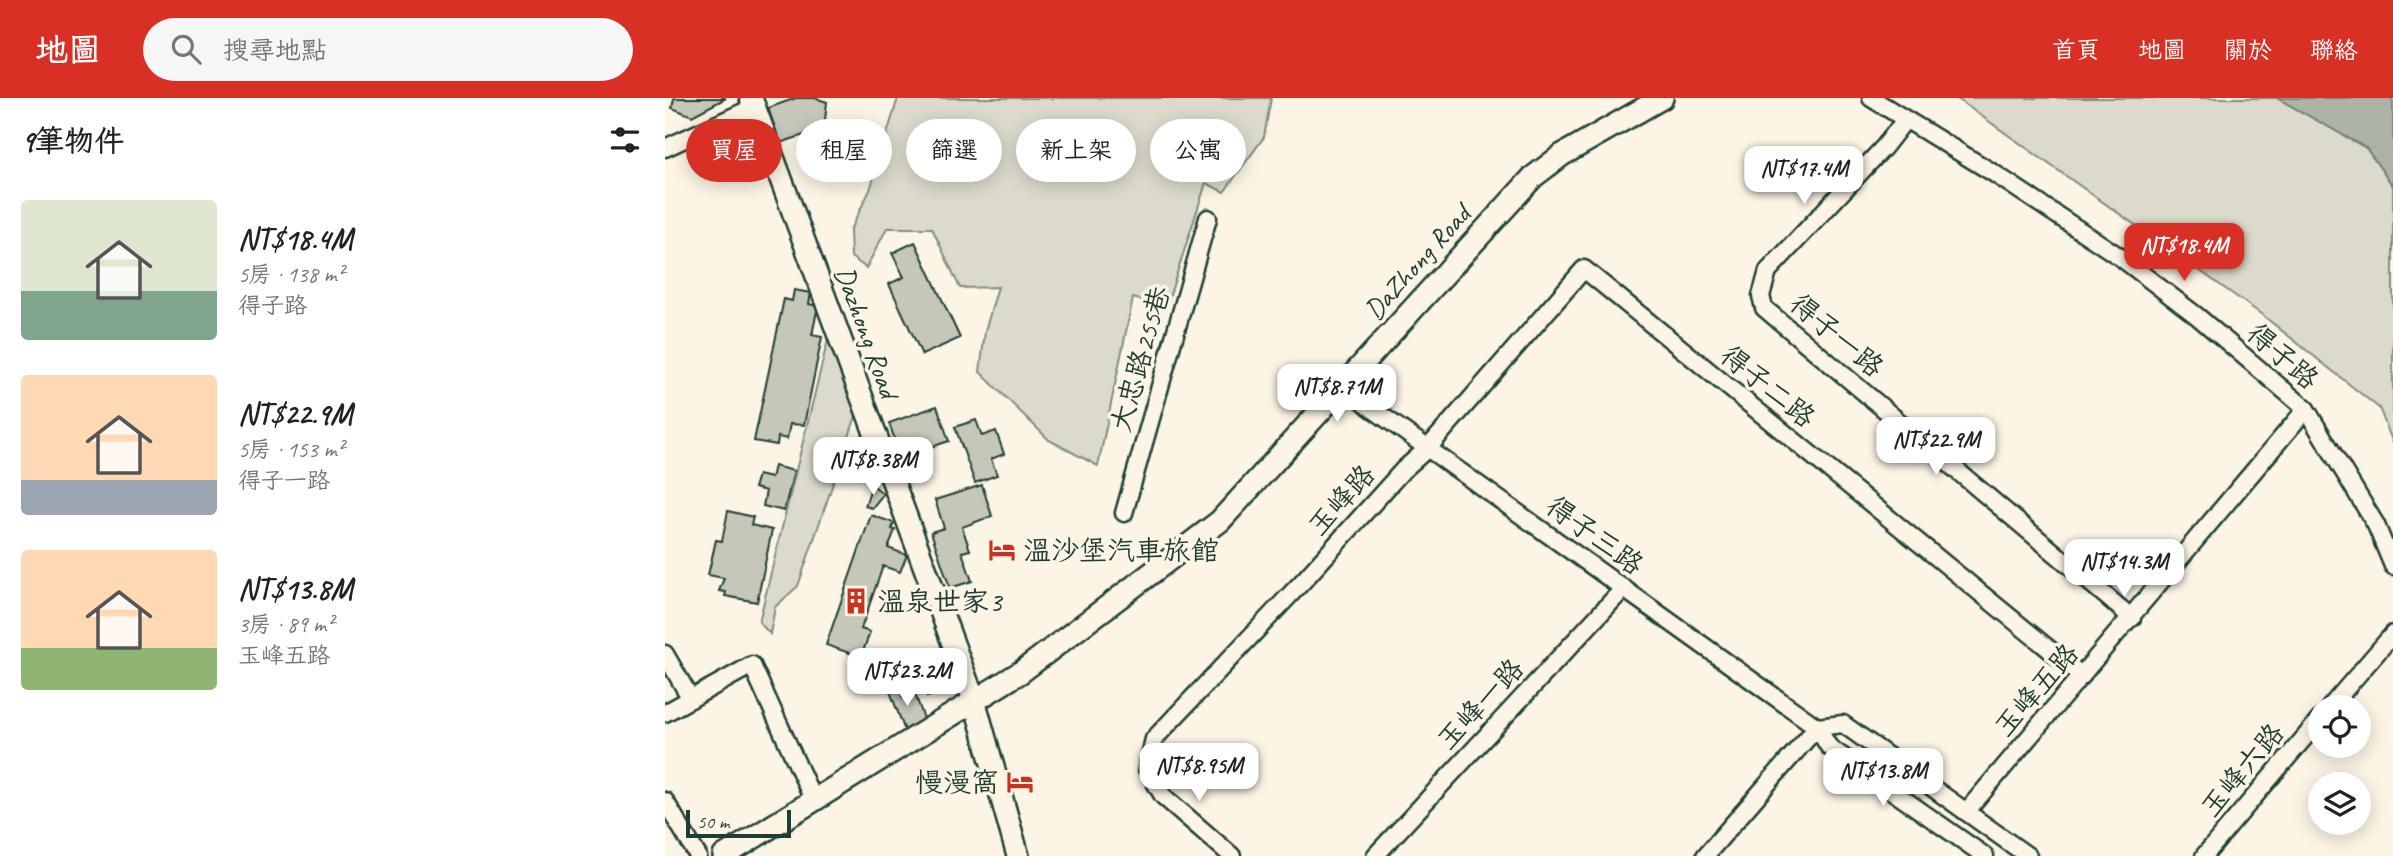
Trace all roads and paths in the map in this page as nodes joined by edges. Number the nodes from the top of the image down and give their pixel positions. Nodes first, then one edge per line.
1 (1662, 98) edge
2 (1871, 98) edge
3 (753, 102) edge
4 (1905, 120) junction
5 (665, 148) edge
6 (1207, 218) dead end
7 (1584, 270) joint
8 (1345, 384) junction
9 (2306, 409) junction
10 (1428, 448) junction
11 (1124, 513) dead end
12 (2393, 566) edge
13 (1624, 588) junction
14 (2132, 618) junction
15 (2393, 634) edge
16 (665, 654) edge
17 (2083, 676) junction
18 (2340, 695) edge
19 (691, 699) junction
20 (975, 703) junction
21 (665, 713) edge
22 (1817, 727) junction
23 (2308, 733) edge
24 (813, 799) junction
25 (665, 801) edge
26 (1966, 812) junction
27 (698, 856) edge
28 (724, 856) edge
29 (1018, 856) edge
30 (1231, 856) edge
31 (1375, 856) edge
32 (1705, 856) edge
33 (1985, 856) edge
34 (2028, 856) edge
35 (2204, 856) edge

1 - 8 street, DaZhong Road
2 - 4 street, 得子路
3 - 5 street
3 - 20 street, Dazhong Road
4 - 9 street, 得子路
4 - 14 street, 得子一路
6 - 11 street, 大忠路255巷
7 - 10 street, 玉峰路
7 - 17 street, 得子二路
8 - 10 street, 得子三路
8 - 20 street, DaZhong Road
9 - 12 street, 得子路
9 - 14 street, 玉峰五路
10 - 13 street, 得子三路
10 - 30 street, 玉峰路
13 - 22 street, 得子三路
13 - 31 street, 玉峰一路
14 - 17 street, 玉峰五路
15 - 18 street
16 - 19 street
17 - 26 street, 玉峰五路
19 - 21 street
19 - 24 street
20 - 24 street, DaZhong Road
20 - 29 street, Dazhong Road
22 - 26 street
22 - 32 street
22 - 33 street, 得子三路
23 - 35 street, 玉峰六路
24 - 28 street, DaZhong Road
25 - 27 street
26 - 34 street

